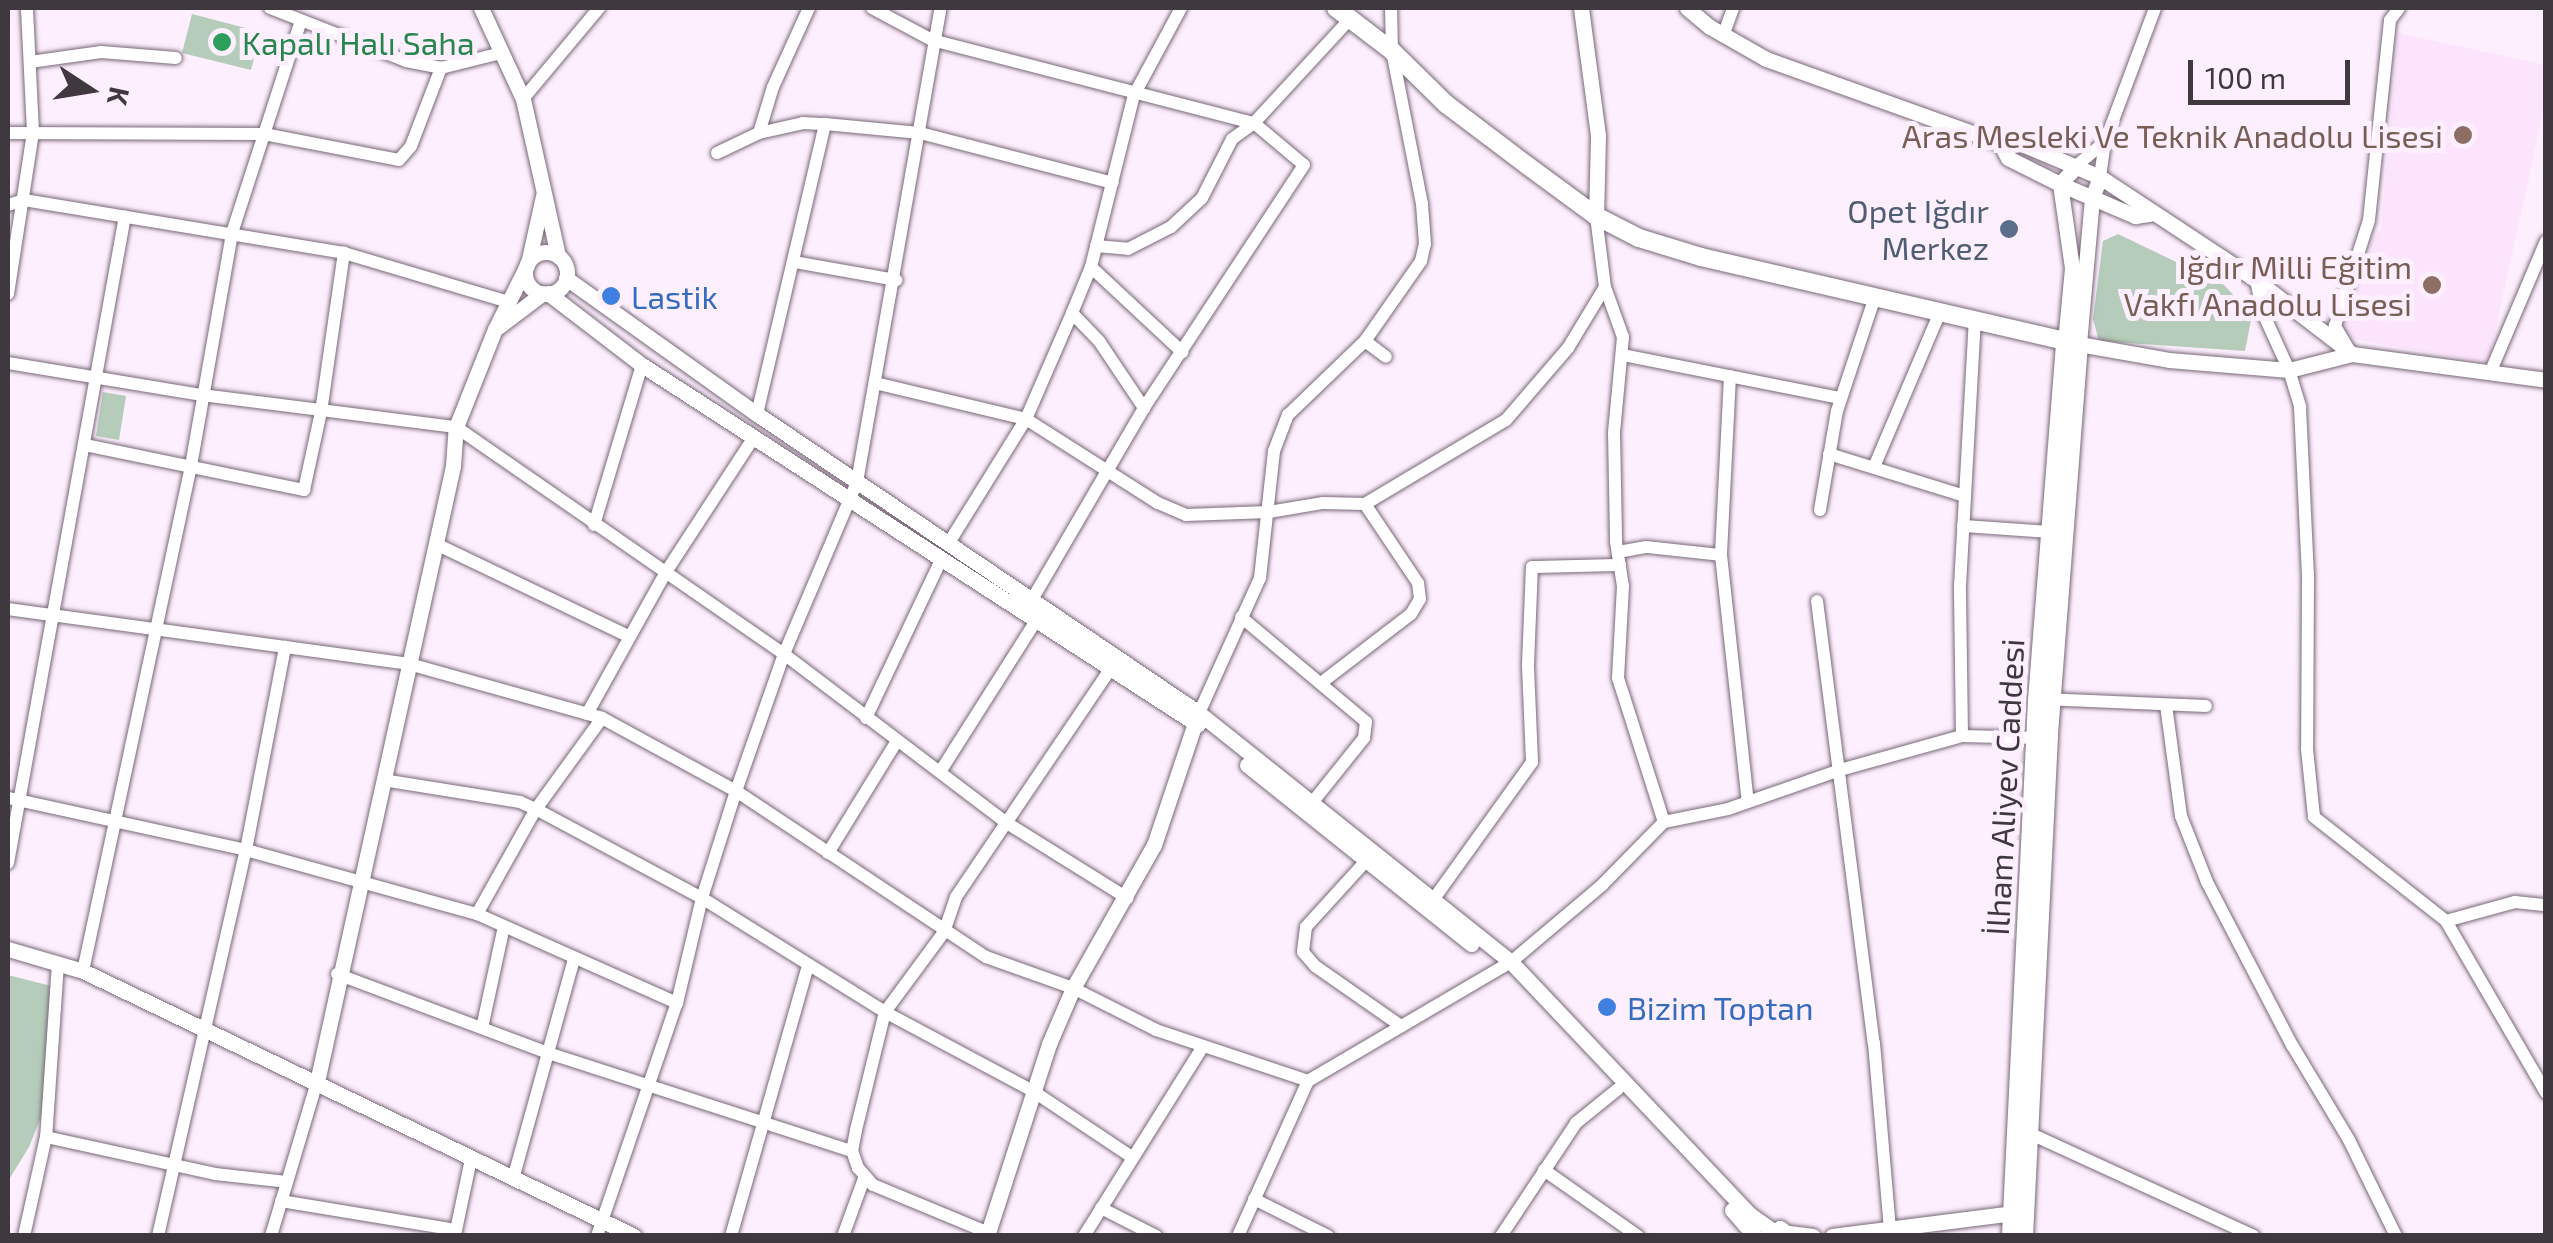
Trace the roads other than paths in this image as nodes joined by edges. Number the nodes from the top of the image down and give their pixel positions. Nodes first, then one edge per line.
1 (27, 8) edge
2 (270, 8) edge
3 (481, 8) edge
4 (598, 8) edge
5 (809, 8) edge
6 (872, 8) edge
7 (941, 8) edge
8 (1181, 8) edge
9 (1391, 8) edge
10 (1581, 8) edge
11 (1687, 8) edge
12 (1733, 8) edge
13 (2154, 8) edge
14 (2398, 8) edge
15 (1343, 13) edge
16 (301, 21) junction
17 (1723, 36) junction
18 (932, 40) junction
19 (1392, 51) junction
20 (502, 52) junction
21 (176, 58) dead end
22 (30, 62) junction
23 (441, 68) junction
24 (1134, 96) junction
25 (522, 98) junction
26 (1254, 123) junction
27 (825, 124) junction
28 (33, 132) junction
29 (8, 133) edge
30 (759, 133) junction
31 (264, 134) junction
32 (920, 134) junction
33 (2105, 142) junction
34 (2000, 144) junction
35 (716, 153) dead end
36 (2076, 166) junction
37 (2100, 177) junction
38 (1113, 184) junction
39 (2060, 184) junction
40 (544, 187) junction
41 (2092, 198) junction
42 (24, 200) junction
43 (8, 205) edge
44 (2150, 214) junction
45 (125, 216) junction
46 (1596, 216) junction
47 (232, 232) junction
48 (2546, 241) edge
49 (1096, 246) junction
50 (344, 253) junction
51 (558, 256) junction
52 (528, 262) junction
53 (794, 262) junction
54 (1091, 268) junction
55 (566, 278) junction
56 (896, 280) junction
57 (2256, 280) junction
58 (1605, 287) junction
59 (545, 293) junction
60 (8, 294) edge
61 (1875, 298) junction
62 (508, 302) junction
63 (1940, 312) junction
64 (1072, 314) junction
65 (1975, 319) junction
66 (495, 329) junction
67 (1366, 340) junction
68 (2072, 343) junction
69 (1182, 352) junction
70 (2352, 354) junction
71 (1623, 355) junction
72 (1386, 358) dead end
73 (8, 363) edge
74 (642, 365) junction
75 (2290, 370) junction
76 (2490, 373) junction
77 (1730, 376) junction
78 (94, 377) junction
79 (2546, 380) edge
80 (875, 383) junction
81 (202, 395) junction
82 (1841, 398) junction
83 (1144, 408) junction
84 (321, 412) junction
85 (757, 414) junction
86 (1026, 419) junction
87 (456, 427) junction
88 (754, 436) junction
89 (85, 445) junction
90 (1829, 454) junction
91 (191, 466) junction
92 (1874, 467) junction
93 (1106, 471) junction
94 (857, 482) junction
95 (1965, 496) junction
96 (851, 498) junction
97 (1364, 504) junction
98 (1820, 510) dead end
99 (1268, 512) junction
100 (594, 525) junction
101 (1964, 526) junction
102 (2051, 532) junction
103 (950, 541) junction
104 (436, 544) junction
105 (1721, 555) junction
106 (942, 558) junction
107 (1619, 559) junction
108 (666, 572) junction
109 (1033, 598) junction
110 (1817, 601) dead end
111 (8, 609) edge
112 (54, 616) junction
113 (1241, 618) junction
114 (1036, 621) junction
115 (154, 630) junction
116 (628, 636) junction
117 (285, 647) junction
118 (784, 654) junction
119 (1114, 663) junction
120 (409, 664) junction
121 (1321, 683) junction
122 (2044, 699) junction
123 (2166, 705) junction
124 (2206, 706) dead end
125 (586, 714) junction
126 (602, 718) junction
127 (866, 718) junction
128 (1197, 718) junction
129 (1962, 736) junction
130 (2042, 738) junction
131 (897, 741) junction
132 (1840, 770) junction
133 (940, 772) junction
134 (383, 780) junction
135 (736, 791) junction
136 (14, 800) edge
137 (1748, 802) junction
138 (1312, 803) junction
139 (536, 809) junction
140 (112, 820) junction
141 (1664, 822) junction
142 (1007, 823) junction
143 (246, 850) junction
144 (828, 852) junction
145 (1366, 861) junction
146 (8, 864) edge
147 (360, 881) junction
148 (702, 898) junction
149 (1127, 898) junction
150 (1433, 900) junction
151 (2546, 905) edge
152 (477, 914) junction
153 (2446, 920) junction
154 (504, 926) junction
155 (944, 932) junction
156 (8, 949) edge
157 (574, 959) junction
158 (58, 963) junction
159 (808, 964) junction
160 (1506, 965) junction
161 (83, 970) junction
162 (337, 974) junction
163 (1073, 988) junction
164 (677, 1003) junction
165 (885, 1012) junction
166 (1401, 1026) junction
167 (482, 1028) junction
168 (205, 1029) junction
169 (1202, 1048) junction
170 (548, 1053) junction
171 (1308, 1080) junction
172 (316, 1082) junction
173 (646, 1086) junction
174 (1618, 1089) junction
175 (1033, 1091) junction
176 (2546, 1093) edge
177 (763, 1121) junction
178 (2031, 1134) junction
179 (46, 1137) junction
180 (852, 1152) junction
181 (1133, 1158) junction
182 (470, 1159) junction
183 (177, 1166) junction
184 (1544, 1170) junction
185 (865, 1176) junction
186 (513, 1179) junction
187 (286, 1182) junction
188 (1254, 1199) junction
189 (281, 1200) junction
190 (1101, 1208) junction
191 (2019, 1212) junction
192 (599, 1228) edge
193 (1890, 1228) junction
194 (456, 1233) edge
195 (1769, 1233) edge
196 (988, 1234) edge
197 (1790, 1234) edge
198 (2013, 1235) edge
199 (24, 1236) edge
200 (158, 1236) edge
201 (271, 1236) edge
202 (634, 1236) edge
203 (732, 1236) edge
204 (843, 1236) edge
205 (1084, 1236) edge
206 (1156, 1236) edge
207 (1238, 1236) edge
208 (1328, 1236) edge
209 (1501, 1236) edge
210 (1638, 1236) edge
211 (1755, 1236) edge
212 (1813, 1236) edge
213 (1832, 1236) edge
214 (2254, 1236) edge
215 (2396, 1236) edge

1 - 22 street
2 - 16 street
3 - 20 street
4 - 25 street
5 - 30 street
6 - 18 street
7 - 18 street
8 - 24 street
9 - 19 street
10 - 46 street
11 - 17 street
12 - 17 street
13 - 33 street
14 - 70 street
15 - 19 main road
15 - 26 street
16 - 23 street
16 - 31 street
17 - 34 street
18 - 24 street
18 - 32 street
19 - 46 main road
19 - 67 street
20 - 23 street
20 - 25 street
21 - 22 street
22 - 28 street
23 - 31 street
24 - 26 street
24 - 38 street
25 - 40 street
26 - 49 street
26 - 69 street
27 - 30 street
27 - 32 street
27 - 53 street
28 - 29 street
28 - 31 street
28 - 42 street
30 - 35 street
31 - 47 street
32 - 38 street
32 - 56 street
33 - 36 street
33 - 37 street
34 - 36 street
34 - 39 street
36 - 37 street
36 - 39 street
37 - 41 street
37 - 44 street
38 - 49 street
39 - 41 street
39 - 68 street
40 - 51 street
40 - 52 street
41 - 44 street
41 - 68 street
42 - 43 street
42 - 45 street
42 - 60 street
44 - 57 street
45 - 47 street
45 - 78 street
46 - 58 street
46 - 61 main road
47 - 50 street
47 - 81 street
48 - 76 street
49 - 54 street
50 - 62 street
50 - 84 street
51 - 52 street
51 - 55 street
52 - 59 street
52 - 62 street
53 - 56 street
53 - 85 street
54 - 64 street
54 - 69 street
55 - 59 street
55 - 85 street
56 - 80 street
57 - 70 street
57 - 75 street
58 - 71 street
58 - 97 street
59 - 66 street
59 - 74 street
61 - 63 main road
61 - 82 street
62 - 66 street
63 - 65 main road
63 - 92 street
64 - 83 street
64 - 86 street
65 - 68 main road
65 - 95 street
66 - 87 street
67 - 72 street
67 - 99 street
68 - 75 street
68 - 102 main road, İlham Aliyev Caddesi
68 - 122 main road, İlham Aliyev Caddesi
69 - 83 street
70 - 75 street
70 - 76 street
71 - 77 street
71 - 107 street
73 - 78 street
74 - 88 street
74 - 100 street
75 - 153 street
76 - 79 street
77 - 82 street
77 - 105 street
78 - 81 street
78 - 89 street
80 - 86 street
80 - 94 street
81 - 84 street
81 - 91 street
82 - 90 street
83 - 93 street
84 - 87 street
84 - 91 street
85 - 94 street
86 - 93 street
86 - 103 street
87 - 100 street
87 - 104 street
88 - 96 street
88 - 108 street
89 - 91 street
89 - 112 street
90 - 92 street
90 - 98 street
91 - 115 street
92 - 95 street
93 - 99 street
93 - 109 street
94 - 96 street
94 - 103 street
95 - 101 street
96 - 106 street
96 - 118 street
97 - 99 street
97 - 121 street
99 - 113 street
100 - 108 street
101 - 102 street
101 - 129 street
102 - 122 main road, İlham Aliyev Caddesi
103 - 109 street
104 - 116 street
104 - 120 street
105 - 107 street
105 - 137 street
106 - 114 street
106 - 127 street
107 - 141 street
107 - 150 street
108 - 116 street
108 - 118 street
109 - 119 street
110 - 132 street
111 - 112 street
112 - 115 street
112 - 136 street
113 - 121 street
113 - 128 street
114 - 119 street
114 - 133 street
115 - 117 street
115 - 140 street
116 - 125 street
117 - 120 street
117 - 143 street
118 - 127 street
118 - 135 street
119 - 128 street
119 - 142 street
120 - 125 street
120 - 134 street
121 - 138 street
122 - 123 street
122 - 130 main road, İlham Aliyev Caddesi
123 - 124 street
123 - 215 street
125 - 126 street
126 - 135 street
126 - 139 street
127 - 131 street
128 - 138 street
128 - 145 street
128 - 149 street
129 - 130 street
129 - 132 street
130 - 178 main road, İlham Aliyev Caddesi
130 - 191 main road, İlham Aliyev Caddesi
131 - 133 street
131 - 144 street
132 - 137 street
132 - 193 street
133 - 142 street
134 - 139 street
134 - 147 street
135 - 144 street
135 - 148 street
136 - 140 street
136 - 146 street
137 - 141 street
138 - 150 street
139 - 148 street
139 - 152 street
140 - 143 street
140 - 161 street
141 - 160 street
142 - 149 street
142 - 155 street
143 - 147 street
143 - 168 street
144 - 155 street
145 - 160 street
145 - 166 street
147 - 152 street
147 - 162 street
148 - 159 street
148 - 164 street
149 - 163 street
150 - 160 street
151 - 153 street
152 - 154 street
153 - 176 street
154 - 157 street
154 - 167 street
155 - 163 street
155 - 165 street
156 - 158 street
157 - 164 street
157 - 170 street
158 - 161 street
158 - 179 street
159 - 165 street
159 - 177 street
160 - 166 street
160 - 174 street
160 - 195 street
161 - 168 street
162 - 167 street
162 - 172 street
163 - 169 street
163 - 175 street
164 - 173 street
165 - 175 street
165 - 180 street
166 - 171 street
167 - 170 street
168 - 172 street
168 - 183 street
169 - 171 street
169 - 181 street
170 - 173 street
170 - 186 street
171 - 188 street
172 - 182 street
172 - 187 street
173 - 177 street
173 - 192 street
174 - 184 street
174 - 211 street
175 - 181 street
175 - 196 street
177 - 180 street
177 - 203 street
178 - 191 main road, İlham Aliyev Caddesi
178 - 214 street
179 - 183 street
179 - 199 street
180 - 185 street
181 - 190 street
182 - 186 street
182 - 194 street
183 - 187 street
183 - 200 street
184 - 209 street
184 - 210 street
185 - 196 street
185 - 204 street
186 - 192 street
187 - 189 street
188 - 207 street
188 - 208 street
189 - 194 street
189 - 201 street
190 - 205 street
190 - 206 street
191 - 193 street
191 - 198 main road, İlham Aliyev Caddesi
192 - 202 street
193 - 213 street
195 - 197 street
197 - 212 street

